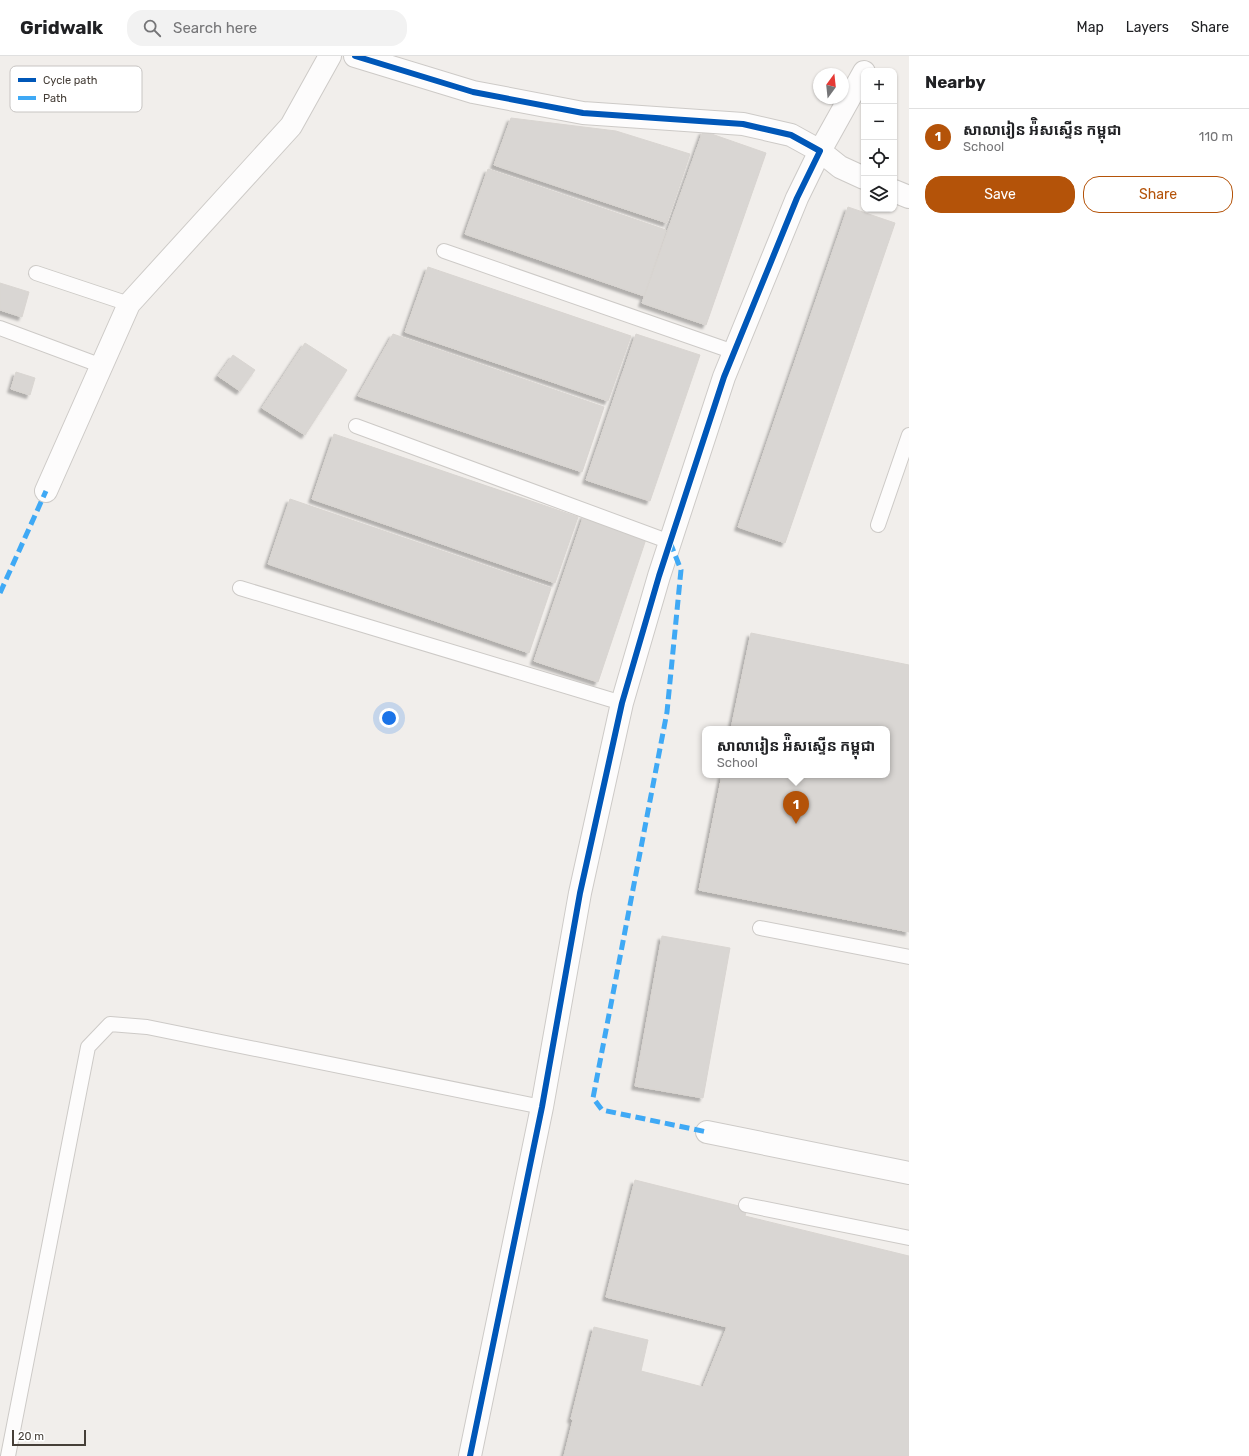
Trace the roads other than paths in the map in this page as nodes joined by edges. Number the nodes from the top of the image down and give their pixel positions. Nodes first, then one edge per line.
1 (330, 56) edge
2 (355, 56) edge
3 (873, 56) edge
4 (866, 68) edge
5 (861, 76) edge
6 (820, 151) junction
7 (861, 177) edge
8 (897, 192) edge
9 (909, 197) edge
10 (444, 251) dead end
11 (36, 273) dead end
12 (129, 304) junction
13 (0, 328) edge
14 (734, 352) junction
15 (102, 366) junction
16 (356, 426) dead end
17 (909, 435) edge
18 (46, 491) dead end
19 (878, 525) dead end
20 (670, 542) junction
21 (240, 588) dead end
22 (622, 703) junction
23 (760, 928) dead end
24 (909, 957) edge
25 (542, 1107) junction
26 (707, 1132) dead end
27 (909, 1173) edge
28 (746, 1205) dead end
29 (909, 1238) edge
30 (8, 1456) edge
31 (470, 1456) edge

1 - 12 street
2 - 6 street
3 - 4 street
5 - 6 street
6 - 7 street
6 - 14 street
8 - 9 street
10 - 14 lane
11 - 12 lane
12 - 15 street
13 - 15 lane
14 - 20 street
15 - 18 street
16 - 20 lane
17 - 19 lane
20 - 22 street
21 - 22 lane
22 - 25 street
23 - 24 lane
25 - 30 lane
25 - 31 street
26 - 27 street
28 - 29 lane

